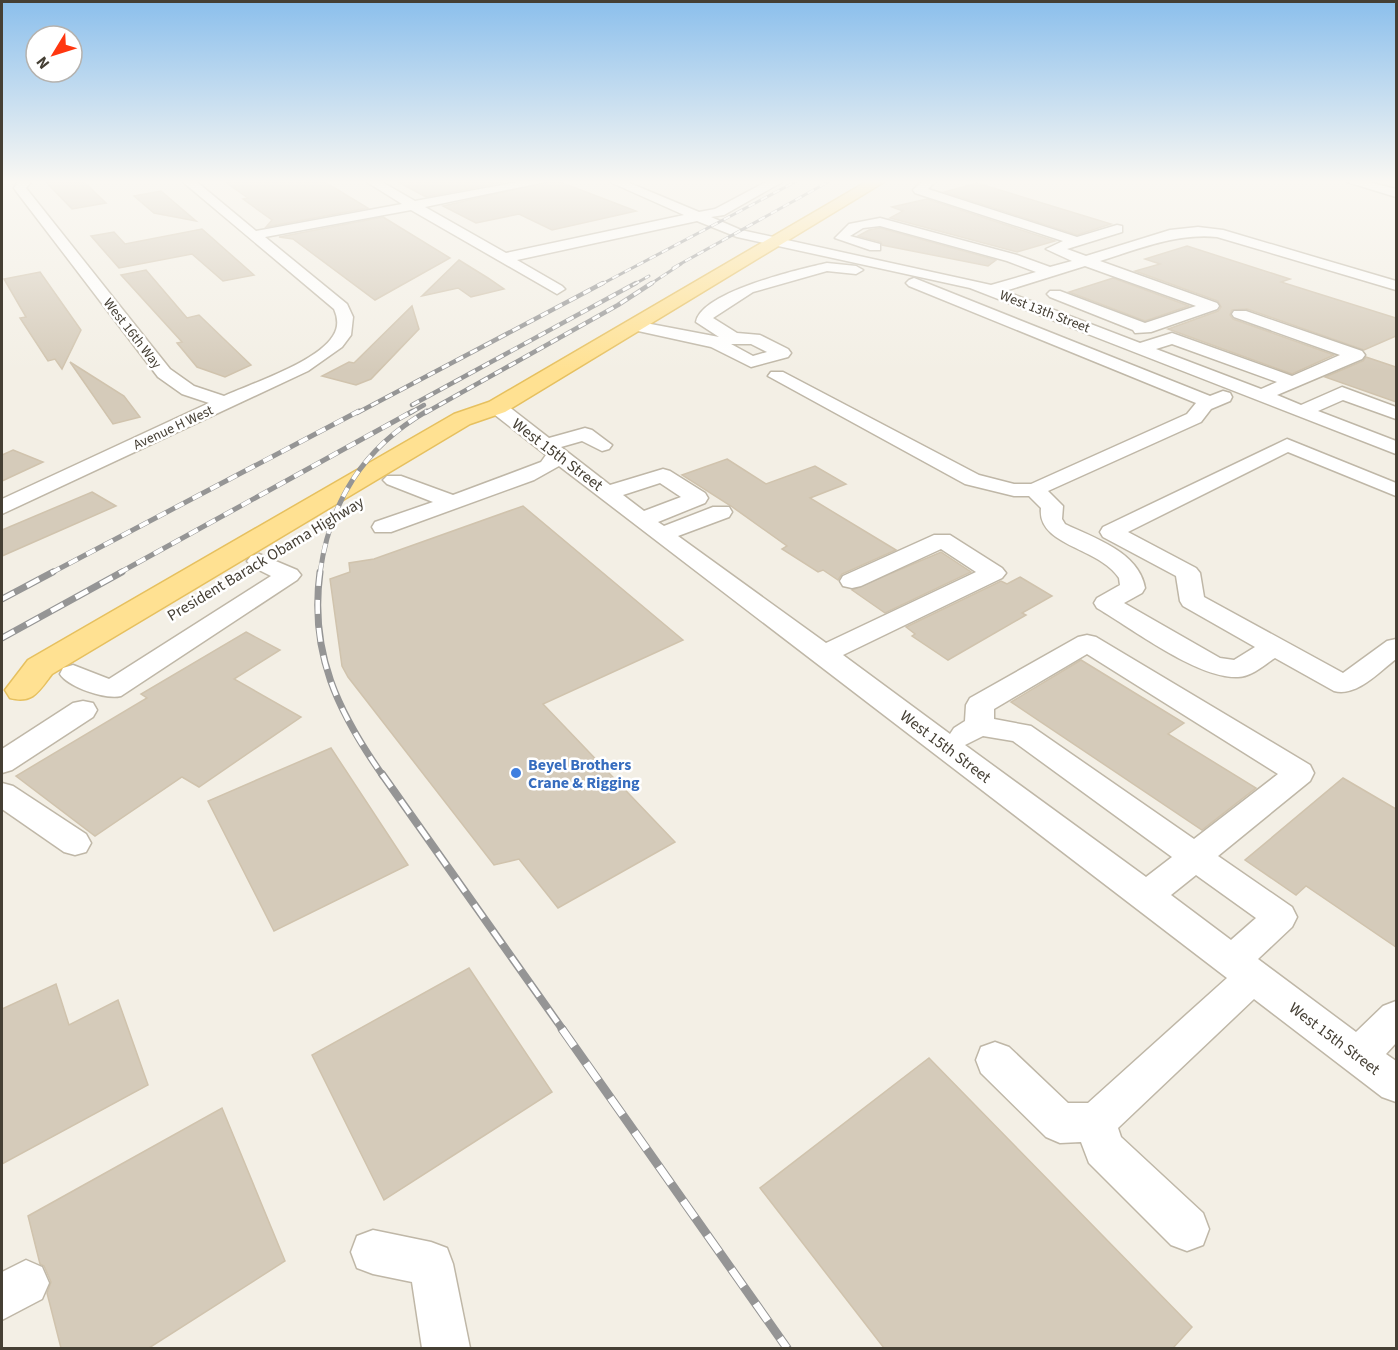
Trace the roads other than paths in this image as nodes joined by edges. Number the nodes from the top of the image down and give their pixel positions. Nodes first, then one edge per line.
1 (64, 245) edge
2 (267, 245) edge
3 (482, 245) edge
4 (567, 245) edge
5 (770, 245) edge
6 (796, 245) edge
7 (869, 245) edge
8 (964, 245) edge
9 (1064, 245) edge
10 (1138, 245) edge
11 (1208, 245) edge
12 (1258, 245) edge
13 (1271, 249) junction
14 (892, 251) dead end
15 (505, 258) junction
16 (1083, 262) junction
17 (1032, 267) junction
18 (1001, 270) dead end
19 (1345, 271) junction
20 (1050, 272) junction
21 (1115, 273) junction
22 (1095, 280) dead end
23 (1317, 281) dead end
24 (1396, 286) edge
25 (1075, 287) dead end
26 (557, 289) dead end
27 (995, 291) junction
28 (964, 303) junction
29 (1240, 314) dead end
30 (635, 326) junction
31 (1145, 329) junction
32 (733, 338) junction
33 (1117, 339) junction
34 (716, 343) junction
35 (1141, 348) junction
36 (777, 376) dead end
37 (1290, 381) junction
38 (1252, 391) junction
39 (1210, 402) junction
40 (225, 403) junction
41 (497, 407) junction
42 (1303, 411) junction
43 (1396, 413) edge
44 (570, 421) dead end
45 (1396, 448) edge
46 (553, 450) junction
47 (394, 480) junction
48 (1034, 490) junction
49 (1396, 490) edge
50 (609, 492) junction
51 (453, 502) junction
52 (2, 507) edge
53 (721, 512) dead end
54 (383, 527) dead end
55 (652, 527) junction
56 (852, 581) dead end
57 (1274, 646) junction
58 (1396, 647) edge
59 (824, 654) junction
60 (12, 696) edge
61 (83, 710) dead end
62 (979, 726) junction
63 (945, 746) junction
64 (2, 763) edge
65 (2, 794) edge
66 (75, 843) dead end
67 (1196, 858) junction
68 (1145, 897) junction
69 (1242, 969) junction
70 (1396, 1018) edge
71 (1358, 1056) junction
72 (996, 1060) dead end
73 (1396, 1084) edge
74 (1096, 1122) junction
75 (1187, 1229) dead end
76 (373, 1252) dead end
77 (446, 1348) edge

1 - 40 street, West 16th Way
2 - 40 street, Avenue H West
3 - 15 street
4 - 15 street
5 - 30 main road, President Barack Obama Highway
6 - 27 street, West 13th Street
7 - 14 street
8 - 17 street
9 - 16 street
10 - 16 street
11 - 13 street
12 - 13 street
13 - 19 street
15 - 26 street
16 - 20 street
16 - 21 street
17 - 18 street
17 - 20 street
19 - 23 street
19 - 24 street
20 - 27 street
21 - 22 street
21 - 31 street
25 - 31 street
27 - 28 street
27 - 33 street, West 13th Street
28 - 32 street
28 - 39 street
29 - 37 street
30 - 34 street
30 - 41 main road, President Barack Obama Highway
31 - 33 street
32 - 34 street
32 - 34 street
33 - 35 street, West 13th Street
35 - 37 street
35 - 38 street, West 13th Street
36 - 48 street
37 - 38 street
38 - 39 street
38 - 42 street, West 13th Street
39 - 48 street
40 - 52 street, Avenue H West
41 - 46 street, West 15th Street
41 - 47 main road, President Barack Obama Highway
41 - 60 main road, President Barack Obama Highway
42 - 43 street
42 - 45 street, West 13th Street
44 - 46 street
46 - 50 street, West 15th Street
46 - 51 street
47 - 51 street
47 - 60 main road, President Barack Obama Highway
48 - 57 street
49 - 57 street
50 - 55 street, West 15th Street
50 - 55 street
51 - 54 street
53 - 55 street
55 - 59 street, West 15th Street
56 - 59 street
57 - 58 street
59 - 63 street, West 15th Street
61 - 64 street
62 - 63 street
62 - 67 street
62 - 67 street
63 - 68 street, West 15th Street
65 - 66 street
67 - 68 street
67 - 69 street
68 - 69 street, West 15th Street
69 - 71 street, West 15th Street
69 - 74 street
70 - 71 street
71 - 73 street, West 15th Street
72 - 74 street
74 - 75 street
76 - 77 street

